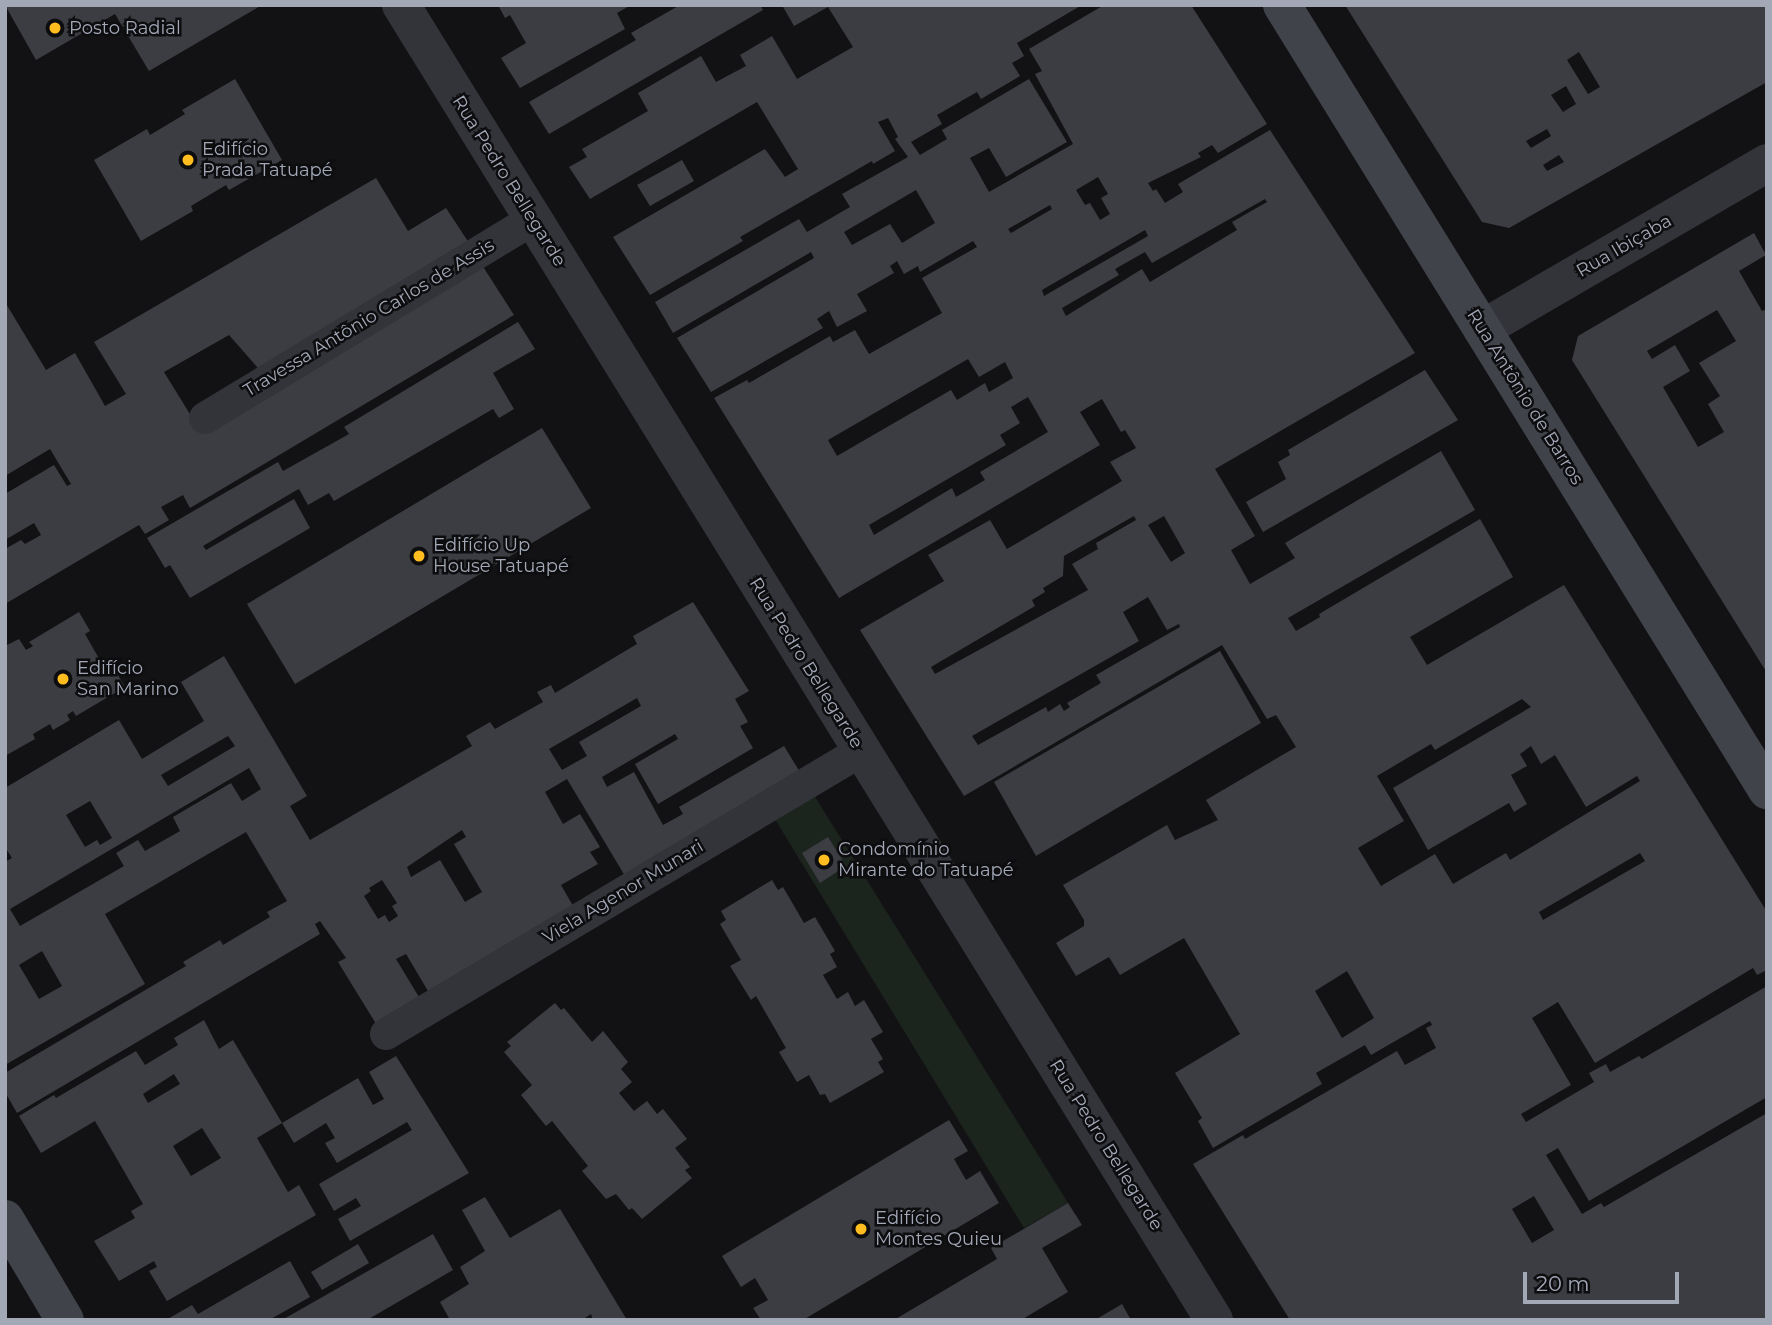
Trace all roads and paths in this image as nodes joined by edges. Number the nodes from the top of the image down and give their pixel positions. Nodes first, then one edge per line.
1 (401, 5) edge
2 (1282, 5) edge
3 (1767, 163) edge
4 (533, 219) junction
5 (1482, 329) junction
6 (205, 418) dead end
7 (861, 751) junction
8 (1767, 790) edge
9 (386, 1034) dead end
10 (5, 1219) edge
11 (65, 1320) edge
12 (1214, 1320) edge

1 - 4 street, Rua Pedro Bellegarde
2 - 5 main road, Rua Antônio de Barros
3 - 5 street, Rua Ibiçaba
4 - 6 lane, Travessa Antônio Carlos de Assis
4 - 7 street, Rua Pedro Bellegarde
5 - 8 main road, Rua Antônio de Barros
7 - 9 lane, Viela Agenor Munari
7 - 12 street, Rua Pedro Bellegarde
10 - 11 main road

